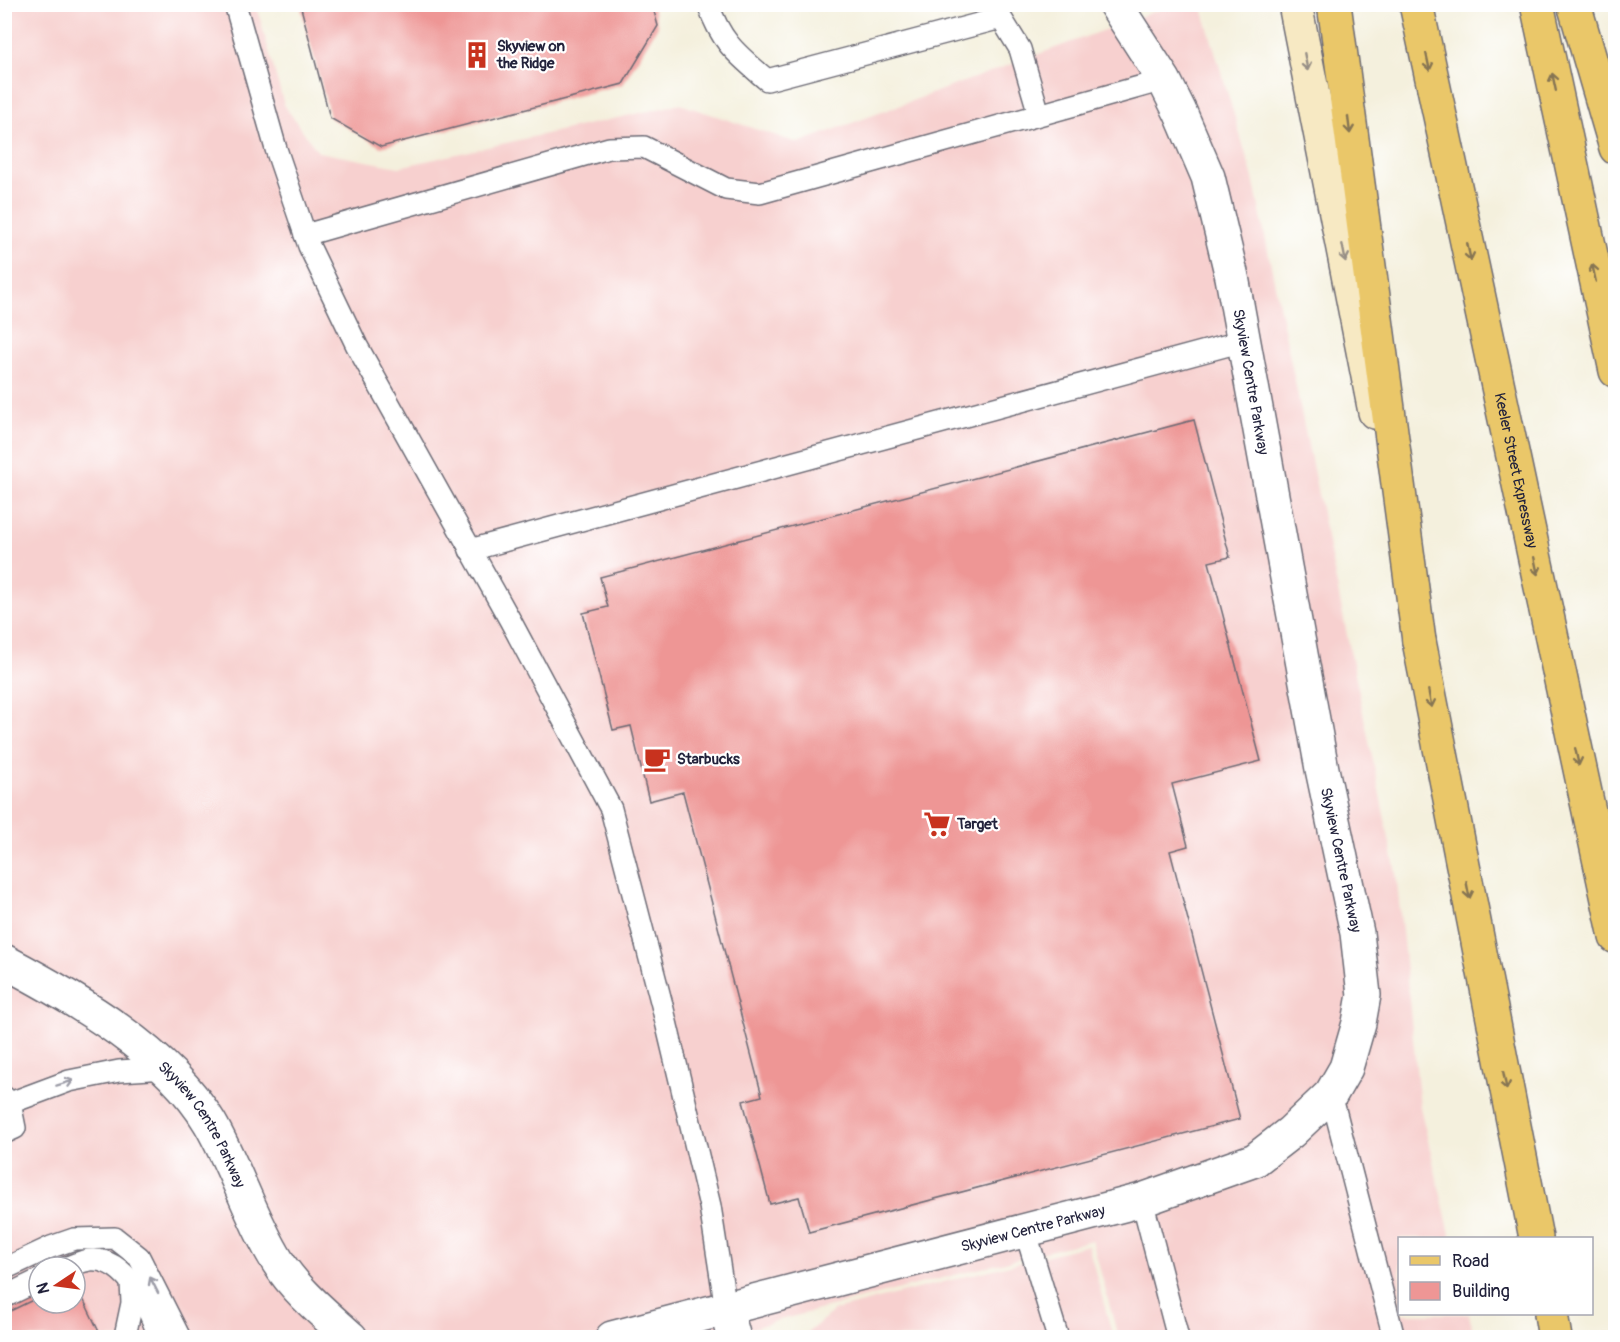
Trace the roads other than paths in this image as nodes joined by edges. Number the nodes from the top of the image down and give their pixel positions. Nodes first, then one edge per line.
1 (235, 4) edge
2 (708, 4) edge
3 (1115, 4) edge
4 (1295, 4) edge
5 (1334, 4) edge
6 (1416, 4) edge
7 (1537, 4) edge
8 (1574, 4) edge
9 (1164, 80) junction
10 (1039, 114) junction
11 (1616, 148) edge
12 (305, 235) junction
13 (1243, 340) junction
14 (1616, 371) edge
15 (470, 550) junction
16 (1419, 641) junction
17 (1616, 937) edge
18 (4, 961) edge
19 (166, 1068) junction
20 (1331, 1094) junction
21 (7, 1100) edge
22 (4, 1133) edge
23 (1142, 1200) junction
24 (1025, 1230) junction
25 (1536, 1237) edge
26 (87, 1261) edge
27 (4, 1269) edge
28 (131, 1282) junction
29 (27, 1286) edge
30 (4, 1297) edge
31 (1551, 1315) edge
32 (730, 1323) edge
33 (125, 1336) edge
34 (159, 1338) edge
35 (180, 1338) edge
36 (351, 1338) edge
37 (612, 1338) edge
38 (1058, 1338) edge
39 (1178, 1338) edge
40 (1394, 1338) edge
41 (1555, 1338) edge

1 - 12 lane
2 - 10 lane
3 - 9 street, Skyview Centre Parkway
4 -> 16 main road
5 -> 16 main road
6 -> 17 main road, Keeler Street Expressway
14 -> 7 main road
8 - 11 main road
9 - 10 lane
9 - 13 street, Skyview Centre Parkway
10 - 12 lane
12 - 15 lane
13 - 15 lane
13 - 20 street, Skyview Centre Parkway
15 - 32 lane
16 -> 25 main road
18 - 19 street, Skyview Centre Parkway
21 -> 19 lane
19 - 36 street, Skyview Centre Parkway
20 - 23 street, Skyview Centre Parkway
20 - 40 lane
21 - 22 lane
23 - 24 street, Skyview Centre Parkway
23 - 39 lane
24 - 32 street, Skyview Centre Parkway
24 - 38 lane
26 - 28 lane
35 -> 27 lane
28 - 33 lane
28 - 34 lane
29 - 30 lane
31 - 41 main road
32 - 37 street, Skyview Centre Parkway

